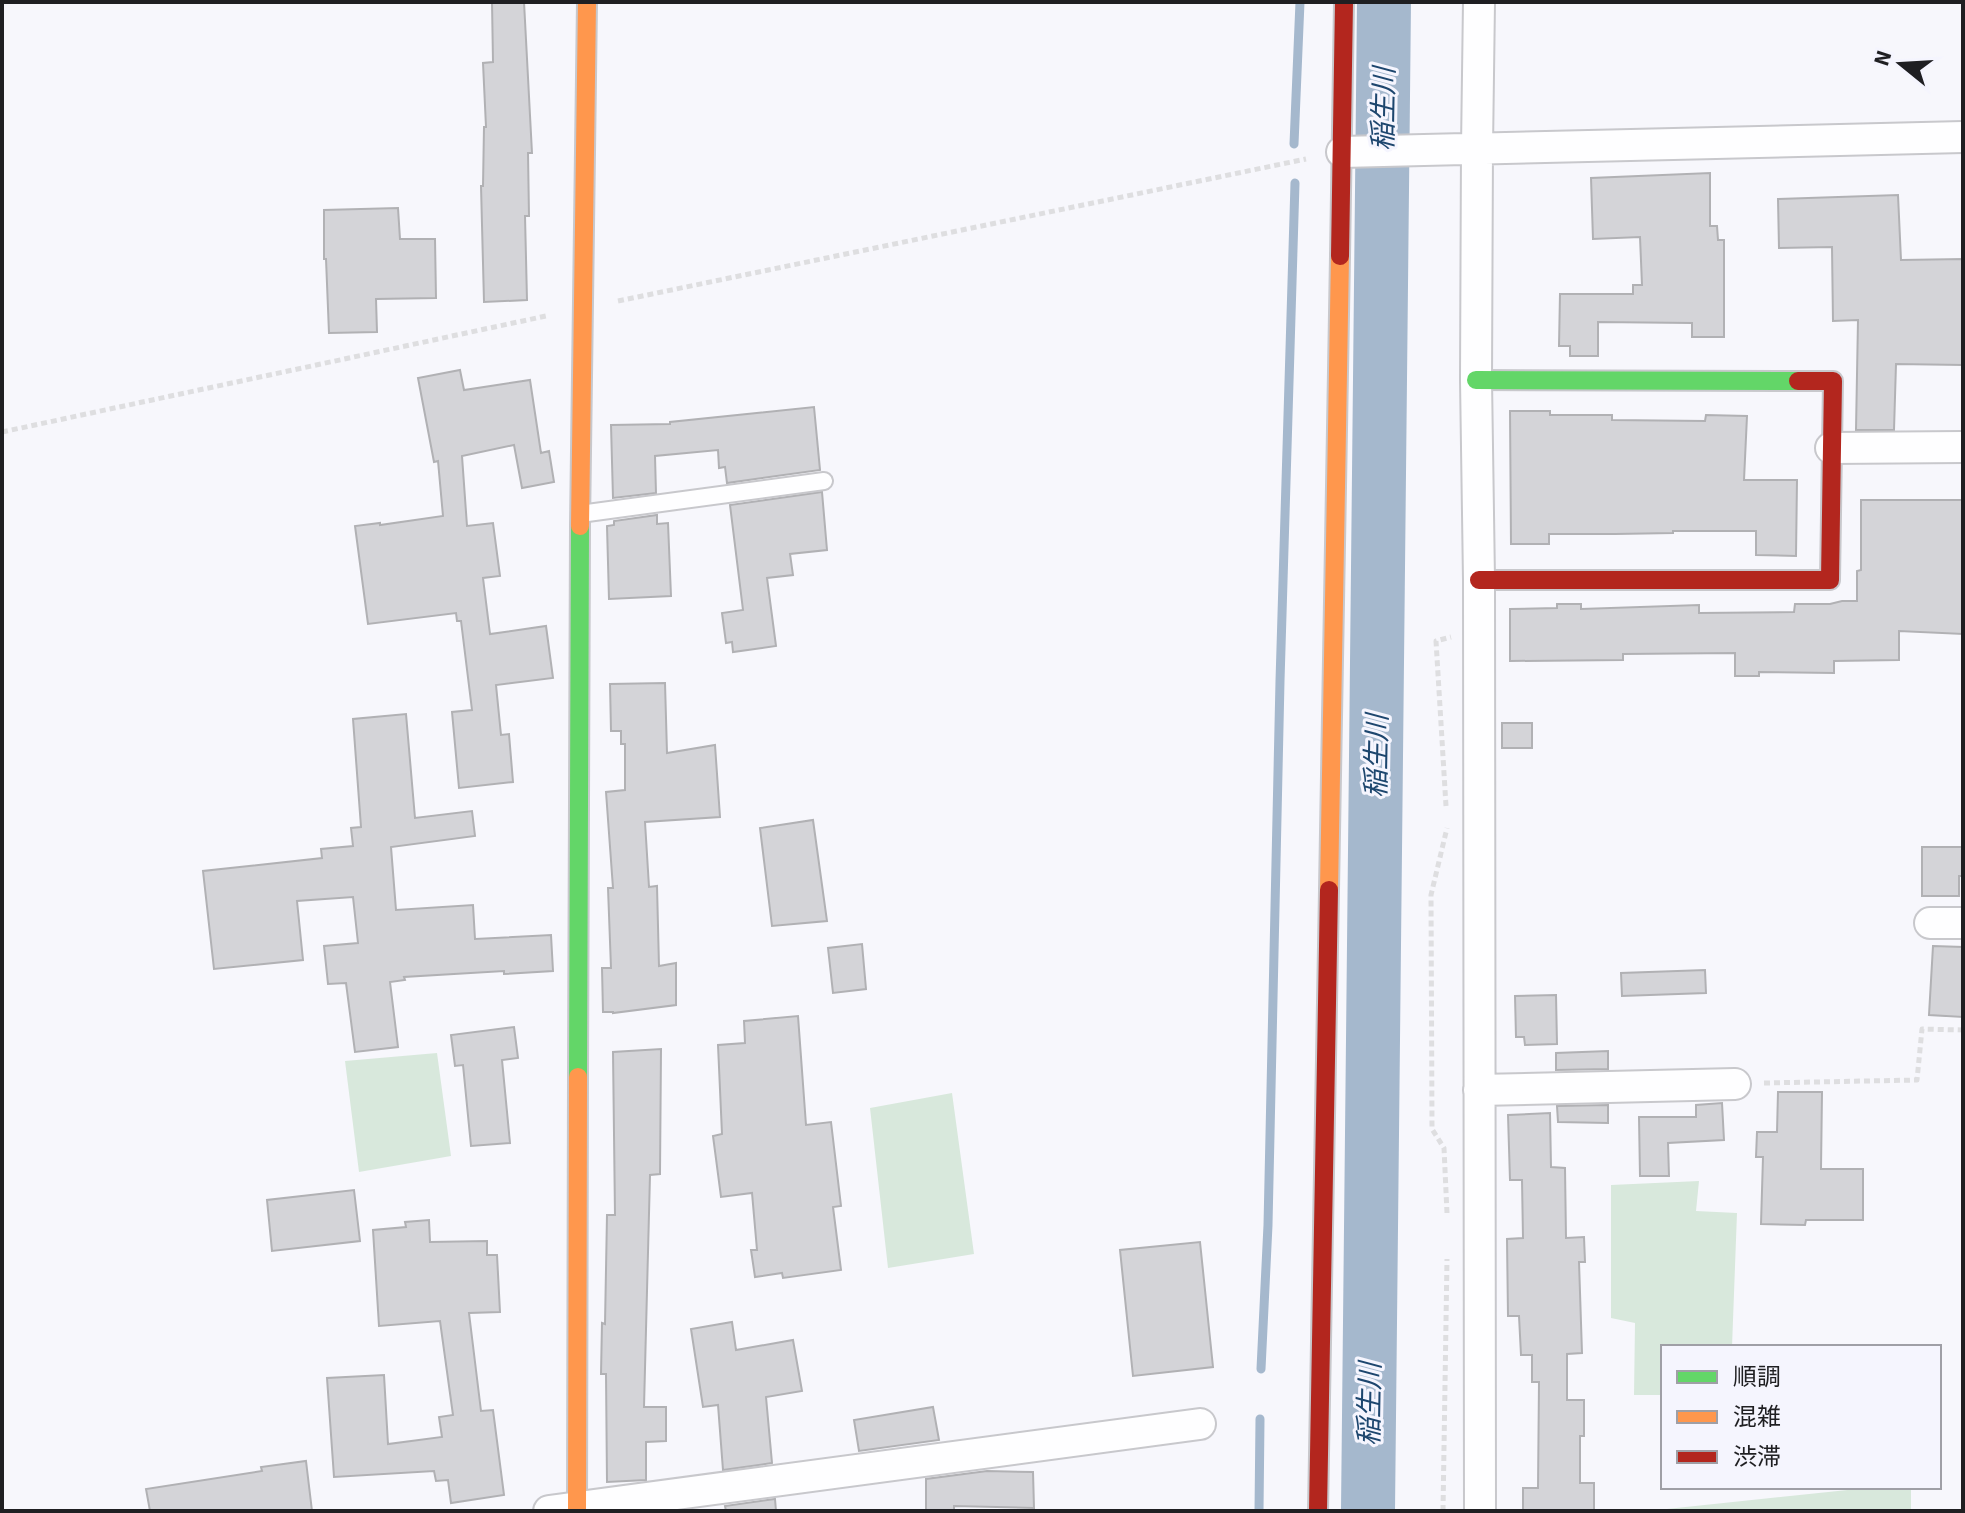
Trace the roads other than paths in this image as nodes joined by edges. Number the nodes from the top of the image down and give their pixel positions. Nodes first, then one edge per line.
1 (587, 2) edge
2 (1344, 2) edge
3 (1479, 2) edge
4 (1963, 137) edge
5 (1477, 147) junction
6 (1352, 151) junction
7 (1476, 380) junction
8 (1963, 447) edge
9 (1831, 448) junction
10 (824, 481) dead end
11 (580, 515) junction
12 (1479, 580) junction
13 (1930, 923) dead end
14 (1963, 923) edge
15 (1735, 1084) road end
16 (1479, 1090) junction
17 (1200, 1424) dead end
18 (568, 1510) edge
19 (1318, 1511) edge
20 (1480, 1511) edge

1 - 11 street
2 - 6 street
3 - 5 street
4 - 5 street
5 - 6 street
5 - 7 street
6 - 19 street
7 - 9 street
7 - 12 street
8 - 9 street
9 - 12 street
10 - 11 lane
11 - 18 street
12 - 16 street
13 - 14 street
15 - 16 street
16 - 20 street
17 - 18 street

